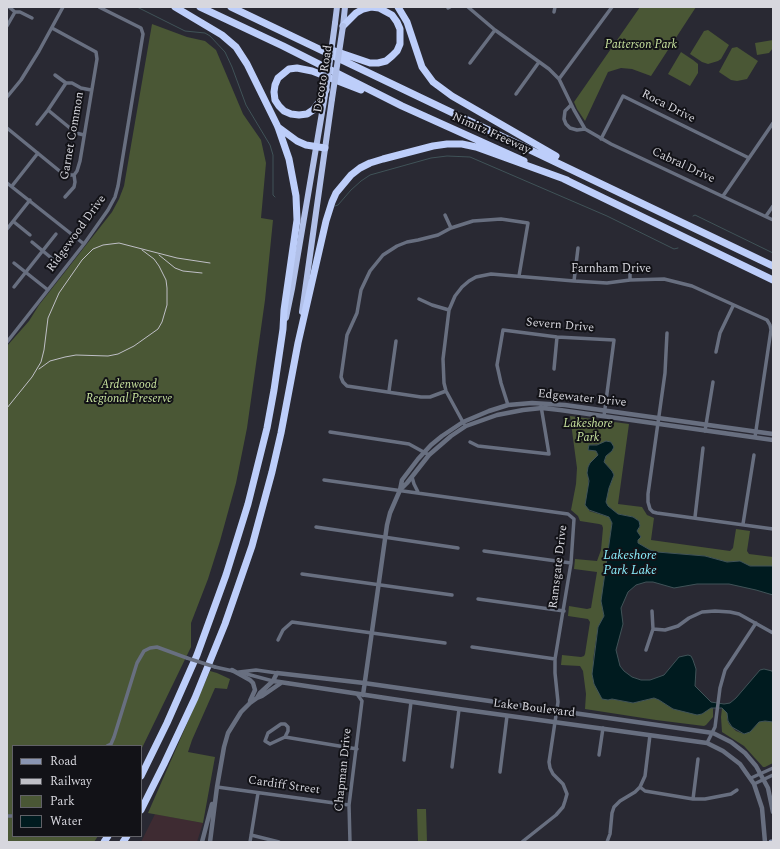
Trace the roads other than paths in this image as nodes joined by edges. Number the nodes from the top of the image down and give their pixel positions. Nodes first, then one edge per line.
1 (9, 7) edge
2 (63, 7) edge
3 (100, 7) edge
4 (176, 7) edge
5 (200, 7) edge
6 (231, 7) edge
7 (338, 7) edge
8 (345, 7) edge
9 (398, 7) edge
10 (468, 7) edge
11 (555, 7) edge
12 (612, 7) edge
13 (15, 12) junction
14 (554, 12) dead end
15 (32, 18) dead end
16 (339, 24) junction
17 (7, 26) edge
18 (52, 28) junction
19 (495, 30) junction
20 (289, 35) junction
21 (540, 62) junction
22 (470, 63) dead end
23 (55, 75) dead end
24 (559, 80) junction
25 (66, 83) junction
26 (91, 90) junction
27 (326, 90) junction
28 (516, 94) dead end
29 (7, 97) edge
30 (571, 105) junction
31 (402, 106) junction
32 (48, 110) junction
33 (773, 123) edge
34 (37, 124) dead end
35 (278, 127) junction
36 (7, 128) edge
37 (586, 129) junction
38 (84, 135) junction
39 (601, 139) junction
40 (315, 150) junction
41 (324, 151) junction
42 (38, 153) junction
43 (749, 158) junction
44 (74, 175) junction
45 (567, 180) junction
46 (600, 182) junction
47 (7, 183) edge
48 (12, 186) junction
49 (65, 196) dead end
50 (723, 196) junction
51 (30, 200) junction
52 (773, 206) edge
53 (445, 215) dead end
54 (766, 216) junction
55 (773, 220) edge
56 (10, 223) edge
57 (451, 228) junction
58 (7, 229) edge
59 (56, 234) dead end
60 (30, 235) dead end
61 (32, 242) dead end
62 (84, 244) junction
63 (578, 248) dead end
64 (43, 251) junction
65 (55, 261) dead end
66 (14, 263) dead end
67 (773, 266) edge
68 (630, 268) dead end
69 (26, 273) junction
70 (519, 276) junction
71 (630, 280) junction
72 (773, 280) edge
73 (574, 281) junction
74 (14, 287) dead end
75 (48, 290) junction
76 (419, 298) dead end
77 (733, 306) junction
78 (449, 310) junction
79 (284, 329) junction
80 (7, 333) edge
81 (668, 333) dead end
82 (12, 336) junction
83 (557, 337) junction
84 (396, 340) dead end
85 (7, 342) edge
86 (298, 343) junction
87 (716, 352) dead end
88 (554, 368) dead end
89 (713, 382) dead end
90 (389, 391) junction
91 (446, 391) junction
92 (508, 405) junction
93 (541, 406) junction
94 (605, 411) junction
95 (604, 416) junction
96 (658, 418) junction
97 (464, 424) junction
98 (658, 424) junction
99 (706, 425) junction
100 (705, 431) junction
101 (330, 432) dead end
102 (756, 434) junction
103 (773, 434) edge
104 (773, 440) edge
105 (470, 442) dead end
106 (703, 448) dead end
107 (427, 453) junction
108 (754, 455) dead end
109 (412, 476) junction
110 (324, 480) dead end
111 (400, 490) junction
112 (418, 492) junction
113 (695, 517) junction
114 (743, 524) junction
115 (316, 527) dead end
116 (773, 529) edge
117 (385, 537) junction
118 (458, 548) dead end
119 (484, 551) dead end
120 (571, 563) junction
121 (302, 574) dead end
122 (378, 585) junction
123 (452, 595) dead end
124 (478, 599) dead end
125 (564, 611) junction
126 (652, 611) dead end
127 (756, 623) junction
128 (653, 629) junction
129 (371, 633) junction
130 (773, 633) edge
131 (278, 640) dead end
132 (445, 643) dead end
133 (472, 646) dead end
134 (646, 650) dead end
135 (555, 659) junction
136 (232, 670) junction
137 (239, 672) junction
138 (277, 674) junction
139 (273, 681) junction
140 (281, 683) junction
141 (364, 683) junction
142 (357, 694) junction
143 (365, 695) junction
144 (257, 698) junction
145 (362, 701) junction
146 (250, 702) junction
147 (411, 702) junction
148 (459, 709) junction
149 (557, 710) junction
150 (507, 716) junction
151 (555, 722) junction
152 (603, 728) junction
153 (712, 732) junction
154 (650, 735) junction
155 (284, 737) junction
156 (707, 743) junction
157 (110, 745) edge
158 (357, 749) junction
159 (599, 755) dead end
160 (698, 759) dead end
161 (404, 760) dead end
162 (452, 767) dead end
163 (773, 768) edge
164 (500, 772) dead end
165 (142, 774) edge
166 (761, 774) junction
167 (773, 775) edge
168 (751, 778) junction
169 (764, 779) junction
170 (754, 784) junction
171 (217, 787) junction
172 (640, 787) junction
173 (737, 790) dead end
174 (258, 792) junction
175 (692, 799) junction
176 (349, 805) junction
177 (142, 808) edge
178 (773, 812) edge
179 (251, 835) junction
180 (202, 842) edge
181 (210, 842) edge
182 (250, 842) edge
183 (279, 842) edge
184 (350, 842) edge
185 (522, 842) edge
186 (607, 842) edge
187 (765, 842) edge

1 - 13 street
2 - 18 street
3 - 62 street, Ridgewood Drive
4 - 35 highway
5 - 31 highway, Nimitz Freeway
6 - 20 highway, Nimitz Freeway
7 - 16 highway, Decoto Road
8 - 16 highway, Decoto Road
9 - 46 highway
10 - 19 street, Cabral Drive
11 - 14 street
12 - 24 street
13 - 15 street
13 - 17 street
16 - 20 highway
16 - 27 highway, Decoto Road, bridge
16 - 41 highway, Decoto Road, bridge
18 - 26 street, Garnet Common
18 - 29 street
19 - 21 street, Cabral Drive
19 - 22 street
20 - 46 highway, Nimitz Freeway
21 - 24 street, Cabral Drive
21 - 28 street
23 - 25 street
24 - 30 street, Cabral Drive
25 - 26 street
25 - 32 street
26 - 38 street, Garnet Common
27 - 31 highway
27 - 40 highway, Decoto Road
30 - 37 street, Cabral Drive
30 - 37 street, Cabral Drive
31 - 45 highway, Nimitz Freeway
32 - 34 street
32 - 38 street
33 - 43 street
35 - 40 highway
35 - 79 highway
36 - 42 street
37 - 39 street, Cabral Drive
38 - 44 street, Garnet Common
39 - 43 street, Roca Drive
39 - 50 street, Cabral Drive
40 - 41 highway
40 - 79 highway, Decoto Road
41 - 86 highway, Decoto Road
42 - 44 street
42 - 48 street
43 - 50 street
44 - 49 street, Garnet Common
45 - 72 highway, Nimitz Freeway
45 - 86 highway
46 - 67 highway, Nimitz Freeway
47 - 48 street
48 - 51 street
50 - 54 street, Cabral Drive
51 - 56 street
51 - 62 street
52 - 54 street
53 - 57 street
54 - 55 street, Cabral Drive
56 - 58 street
56 - 60 street
57 - 70 street
57 - 90 street
59 - 64 street
61 - 64 street
62 - 75 street, Ridgewood Drive
63 - 73 street
64 - 65 street
64 - 69 street
66 - 69 street
68 - 71 street
69 - 74 street
69 - 75 street
70 - 73 street, Farnham Drive
70 - 78 street, Farnham Drive
71 - 73 street, Farnham Drive
71 - 77 street, Farnham Drive
75 - 82 street, Ridgewood Drive
76 - 78 street
77 - 87 street
77 - 102 street, Farnham Drive
78 - 91 street, Farnham Drive
79 - 165 highway
80 - 82 street
81 - 96 street
82 - 85 street, Ridgewood Drive
83 - 88 street
83 - 92 street, Severn Drive
83 - 94 street, Severn Drive
84 - 90 street
86 - 177 highway
89 - 99 street
90 - 91 street
91 - 97 street, Farnham Drive
92 - 93 street, Edgewater Drive
92 - 97 street, Edgewater Drive
93 - 94 street, Edgewater Drive
93 - 95 street, Edgewater Drive
93 - 97 street, Edgewater Drive
93 - 105 street
94 - 95 street, Severn Drive
94 - 96 street, Edgewater Drive
95 - 98 street, Edgewater Drive
96 - 98 street
96 - 99 street, Edgewater Drive
97 - 107 street, Edgewater Drive
98 - 100 street, Edgewater Drive
98 - 113 street
99 - 100 street
99 - 102 street, Edgewater Drive
100 - 102 street, Edgewater Drive
101 - 107 street
102 - 103 street, Edgewater Drive
102 - 104 street, Edgewater Drive
106 - 113 street
107 - 109 street, Edgewater Drive
107 - 111 street, Edgewater Drive
108 - 114 street
109 - 111 street, Edgewater Drive
109 - 112 street
110 - 111 street, Ramsgate Drive
111 - 112 street, Ramsgate Drive
111 - 117 street, Edgewater Drive
112 - 120 street, Ramsgate Drive
113 - 114 street
114 - 116 street
115 - 117 street
117 - 118 street
117 - 122 street, Edgewater Drive
119 - 120 street
120 - 125 street, Ramsgate Drive
121 - 122 street
122 - 123 street
122 - 129 street, Edgewater Drive
124 - 125 street
125 - 135 street, Ramsgate Drive
126 - 128 street
127 - 128 street
127 - 130 street
127 - 153 street
128 - 134 street
129 - 131 street
129 - 132 street
129 - 141 street, Edgewater Drive
133 - 135 street
135 - 149 street, Ramsgate Drive
136 - 137 street, Lake Boulevard
136 - 146 street
136 - 157 street, Lake Boulevard, bridge
137 - 138 street, Lake Boulevard
137 - 139 street, Lake Boulevard
138 - 139 street
138 - 141 street, Lake Boulevard
139 - 140 street, Lake Boulevard
139 - 144 street
140 - 142 street, Lake Boulevard
140 - 144 street
141 - 143 street, Edgewater Drive
141 - 149 street, Lake Boulevard
142 - 143 street, Lake Boulevard
142 - 145 street
143 - 145 street
143 - 147 street, Lake Boulevard
144 - 146 street
145 - 158 street, Chapman Drive
146 - 171 street
147 - 148 street, Lake Boulevard
147 - 161 street
148 - 150 street, Lake Boulevard
148 - 162 street
149 - 151 street, Ramsgate Drive
149 - 153 street, Lake Boulevard
150 - 151 street, Lake Boulevard
150 - 164 street
151 - 152 street, Lake Boulevard
151 - 185 street, Ramsgate Drive
152 - 154 street, Lake Boulevard
152 - 159 street
153 - 156 street
153 - 166 street, Lake Boulevard
154 - 156 street, Lake Boulevard
154 - 172 street
155 - 155 street
155 - 158 street
156 - 168 street, Lake Boulevard
158 - 176 street, Chapman Drive
160 - 175 street
163 - 166 street
166 - 168 street
166 - 169 street, Lake Boulevard
167 - 169 street
168 - 170 street, Lake Boulevard
169 - 170 street
169 - 178 street, Lake Boulevard
170 - 187 street, Lake Boulevard
171 - 174 street, Cardiff Street
171 - 180 street
171 - 181 street
172 - 175 street
172 - 186 street
173 - 175 street
174 - 176 street, Cardiff Street
174 - 179 street
176 - 184 street, Chapman Drive
179 - 182 street
179 - 183 street

